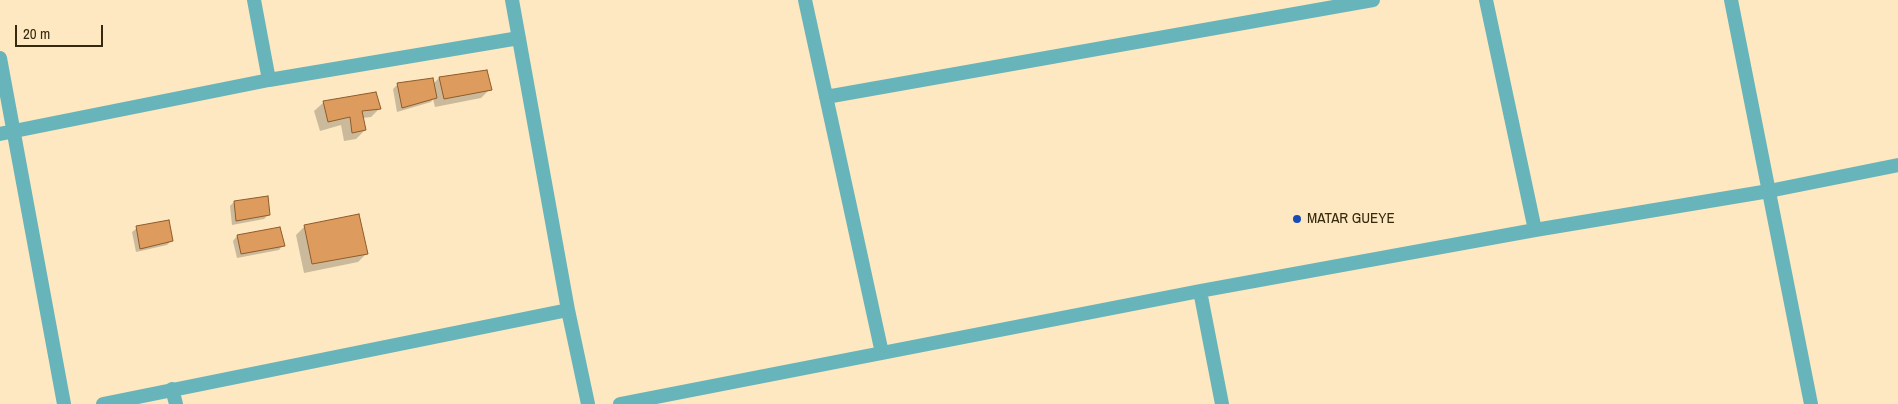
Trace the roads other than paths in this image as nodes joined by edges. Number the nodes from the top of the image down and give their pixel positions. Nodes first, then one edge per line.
1 (254, 0) edge
2 (512, 0) edge
3 (806, 0) edge
4 (1372, 0) edge
5 (1486, 0) edge
6 (1731, 0) edge
7 (519, 38) junction
8 (0, 58) edge
9 (269, 80) junction
10 (826, 97) junction
11 (14, 131) junction
12 (0, 134) edge
13 (1898, 165) edge
14 (1769, 191) junction
15 (1535, 230) junction
16 (1200, 291) junction
17 (568, 310) junction
18 (882, 352) junction
19 (172, 389) junction
20 (64, 404) edge
21 (103, 404) edge
22 (176, 404) edge
23 (588, 404) edge
24 (620, 404) edge
25 (1222, 404) edge
26 (1811, 404) edge

1 - 9 street
2 - 7 street
3 - 10 street
4 - 10 street
5 - 15 street
6 - 14 street
7 - 9 street
7 - 17 street
8 - 11 street
9 - 11 street
10 - 18 street
11 - 12 street
11 - 20 street
13 - 14 street
14 - 15 street
14 - 26 street
15 - 16 street
16 - 18 street
16 - 25 street
17 - 19 street
17 - 23 street
18 - 24 street
19 - 21 street
19 - 22 street

